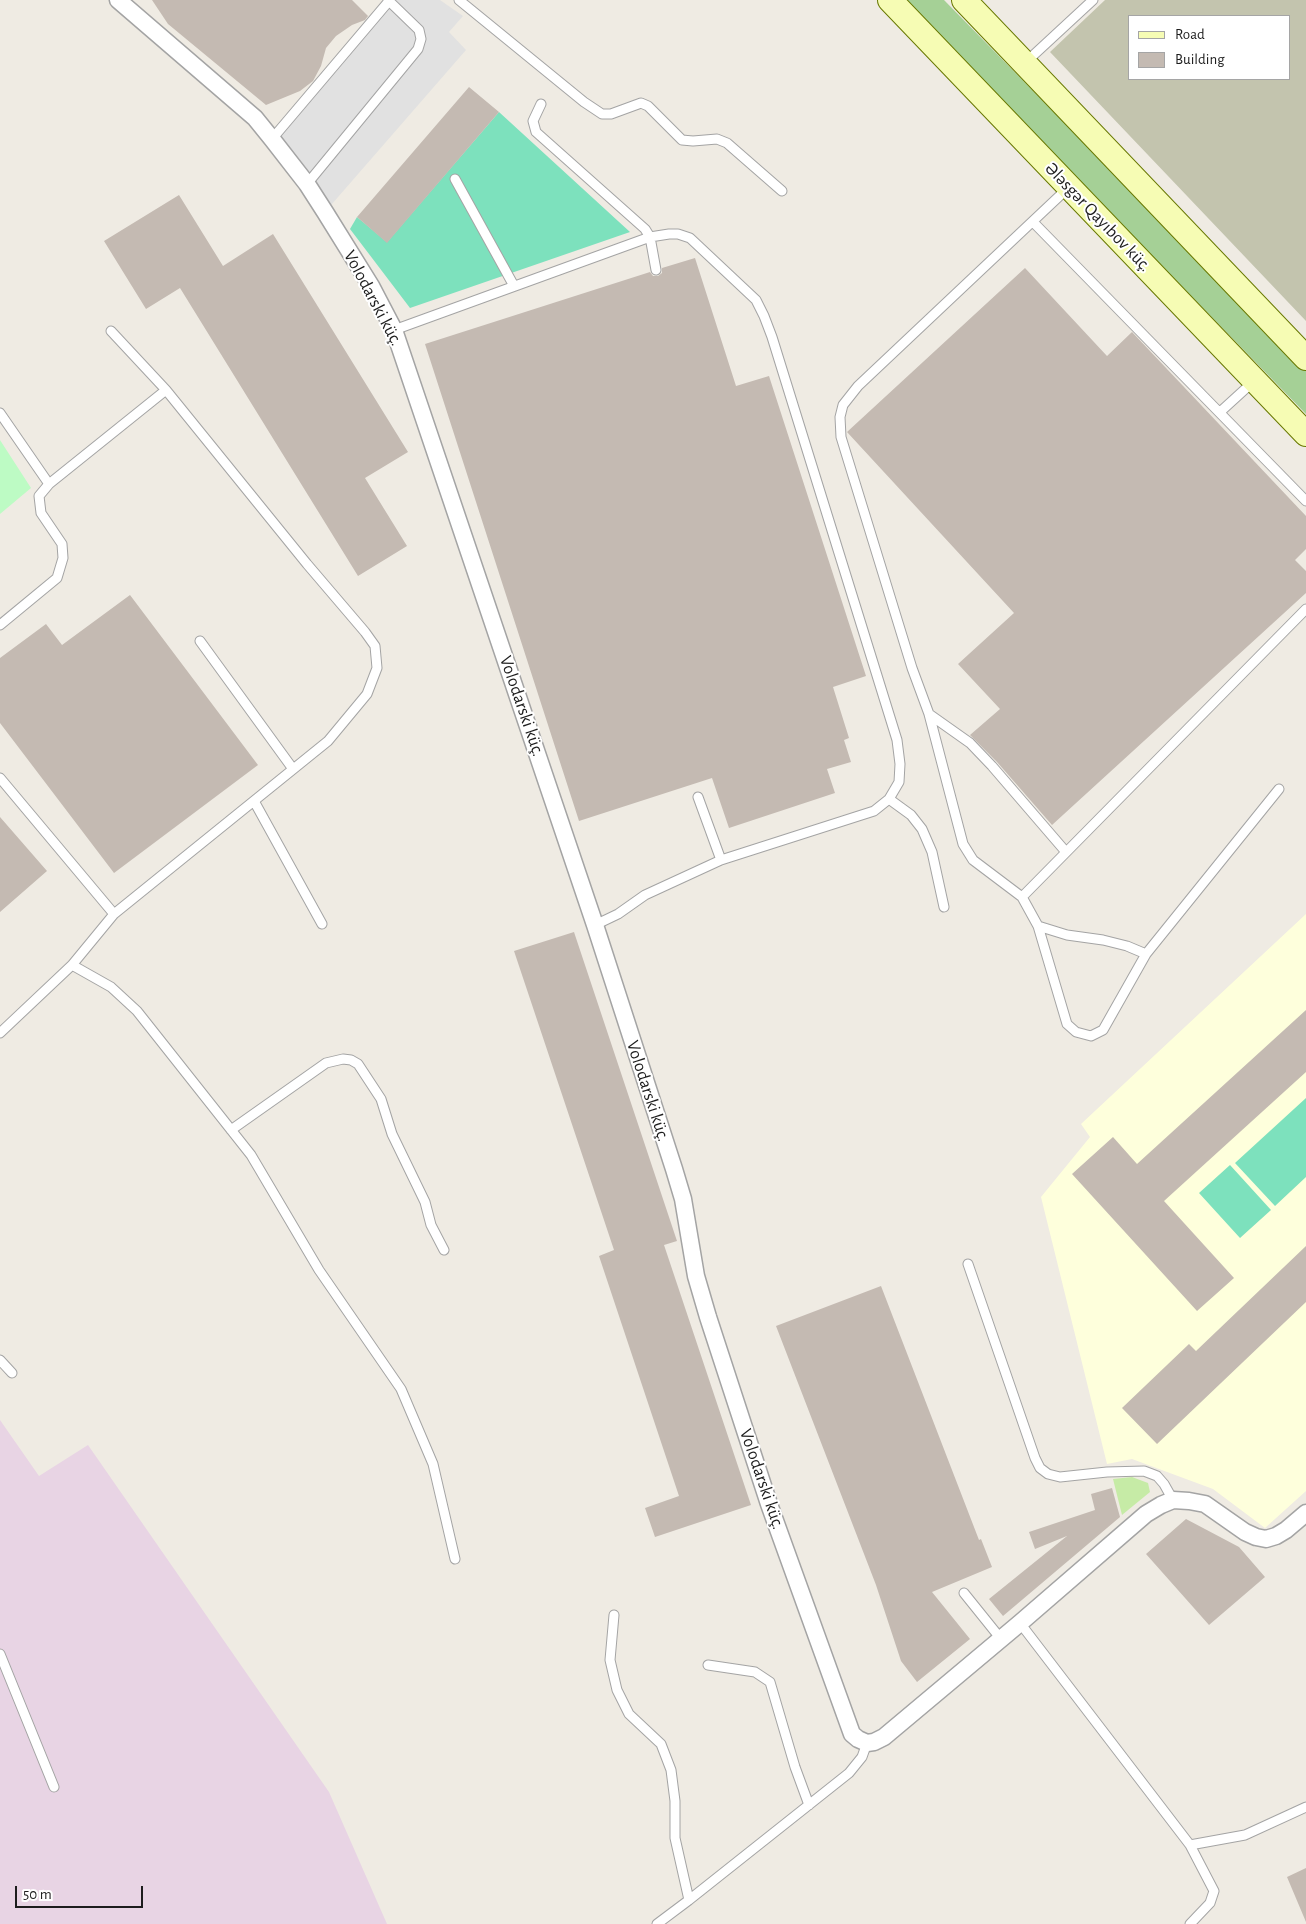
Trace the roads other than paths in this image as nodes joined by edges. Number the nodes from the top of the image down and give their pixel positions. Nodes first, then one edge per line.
1 (118, 0) edge
2 (389, 0) edge
3 (459, 0) edge
4 (890, 0) edge
5 (964, 0) edge
6 (1093, 0) edge
7 (1024, 63) junction
8 (541, 104) dead end
9 (272, 139) junction
10 (455, 179) dead end
11 (307, 184) junction
12 (1070, 186) junction
13 (782, 191) dead end
14 (1033, 222) junction
15 (650, 238) junction
16 (656, 270) dead end
17 (514, 286) junction
18 (394, 330) junction
19 (111, 331) dead end
20 (1306, 358) edge
21 (1254, 381) junction
22 (166, 390) junction
23 (1220, 412) junction
24 (0, 414) edge
25 (1306, 434) edge
26 (50, 484) junction
27 (1306, 501) edge
28 (1306, 609) edge
29 (0, 625) edge
30 (200, 641) dead end
31 (929, 714) junction
32 (293, 769) junction
33 (0, 778) edge
34 (1279, 789) dead end
35 (698, 797) dead end
36 (889, 799) junction
37 (254, 801) junction
38 (1066, 852) junction
39 (721, 860) junction
40 (1022, 897) junction
41 (944, 907) dead end
42 (114, 914) junction
43 (322, 924) dead end
44 (595, 925) junction
45 (1038, 926) junction
46 (1146, 954) junction
47 (72, 965) junction
48 (0, 1033) edge
49 (231, 1130) junction
50 (444, 1250) dead end
51 (968, 1264) dead end
52 (0, 1360) edge
53 (12, 1373) dead end
54 (1173, 1500) junction
55 (1306, 1513) edge
56 (455, 1559) dead end
57 (964, 1593) dead end
58 (614, 1615) dead end
59 (1020, 1623) junction
60 (1001, 1639) junction
61 (0, 1654) edge
62 (708, 1665) dead end
63 (867, 1743) junction
64 (54, 1787) dead end
65 (809, 1805) junction
66 (1306, 1807) edge
67 (1190, 1845) junction
68 (689, 1900) junction
69 (657, 1924) edge
70 (1190, 1924) edge

1 - 9 street, Volodarski küç.
2 - 9 lane
2 - 11 lane
3 - 13 lane
4 - 12 main road, Ələsgər Qayıbov küç.
5 - 7 main road
6 - 7 lane
7 - 20 main road
8 - 15 lane
9 - 11 street, Volodarski küç.
10 - 17 lane
11 - 18 street, Volodarski küç.
12 - 14 lane
12 - 21 main road, Ələsgər Qayıbov küç.
14 - 23 lane
14 - 31 lane
15 - 16 lane
15 - 17 lane
15 - 36 lane
17 - 18 lane
18 - 44 street, Volodarski küç.
19 - 22 lane
21 - 23 lane
21 - 25 main road, Ələsgər Qayıbov küç.
22 - 26 lane
22 - 32 lane
23 - 27 lane
24 - 26 lane
26 - 29 lane
28 - 38 lane
30 - 32 lane
31 - 38 lane
31 - 40 lane
32 - 37 lane
33 - 42 lane
34 - 46 lane
35 - 39 lane
36 - 39 lane
36 - 41 lane
37 - 42 lane
37 - 43 lane
38 - 40 lane
39 - 44 lane
40 - 45 lane
42 - 47 lane
44 - 63 street, Volodarski küç.
45 - 46 lane
45 - 46 lane
47 - 48 lane
47 - 49 lane
49 - 50 lane
49 - 56 lane
51 - 54 lane
52 - 53 lane
54 - 55 street
54 - 59 street
57 - 60 lane
58 - 68 lane
59 - 60 street
59 - 67 lane
60 - 63 street
61 - 64 lane
62 - 65 lane
63 - 65 lane
65 - 68 lane
66 - 67 lane
67 - 70 lane
68 - 69 lane

